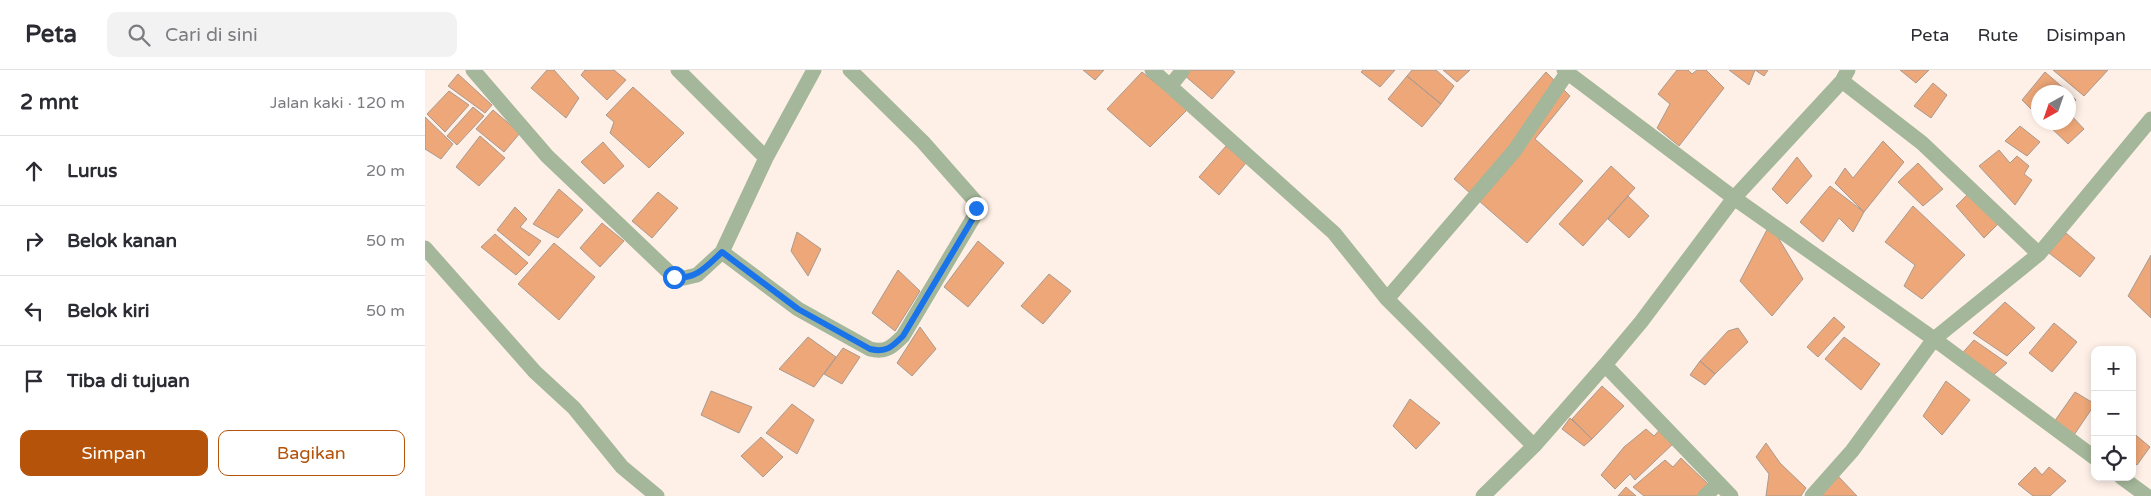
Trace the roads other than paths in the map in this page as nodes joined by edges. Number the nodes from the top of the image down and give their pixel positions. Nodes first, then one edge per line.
1 (473, 70) edge
2 (677, 70) edge
3 (814, 70) edge
4 (850, 70) edge
5 (1152, 70) edge
6 (1183, 70) edge
7 (1567, 71) edge
8 (1845, 75) edge
9 (1171, 85) junction
10 (2151, 119) edge
11 (766, 158) junction
12 (1734, 198) junction
13 (425, 248) edge
14 (722, 252) junction
15 (2039, 254) junction
16 (1387, 299) junction
17 (1934, 339) junction
18 (1605, 365) junction
19 (1534, 446) junction
20 (2091, 455) edge
21 (2126, 481) edge
22 (1718, 484) junction
23 (657, 496) edge
24 (1483, 496) edge
25 (1705, 496) edge
26 (1731, 496) edge
27 (1812, 496) edge
28 (2147, 496) edge

1 - 14 street
2 - 11 street
3 - 11 street
4 - 14 street
5 - 9 street
6 - 9 street
7 - 12 street
7 - 16 street
8 - 12 street
8 - 15 street
9 - 16 street
10 - 15 street
11 - 14 street
12 - 17 street
12 - 18 street
13 - 23 street
15 - 17 street
16 - 19 street
17 - 20 street
17 - 27 street
18 - 19 street
18 - 22 street
19 - 24 street
21 - 28 street
22 - 25 street
22 - 26 street

